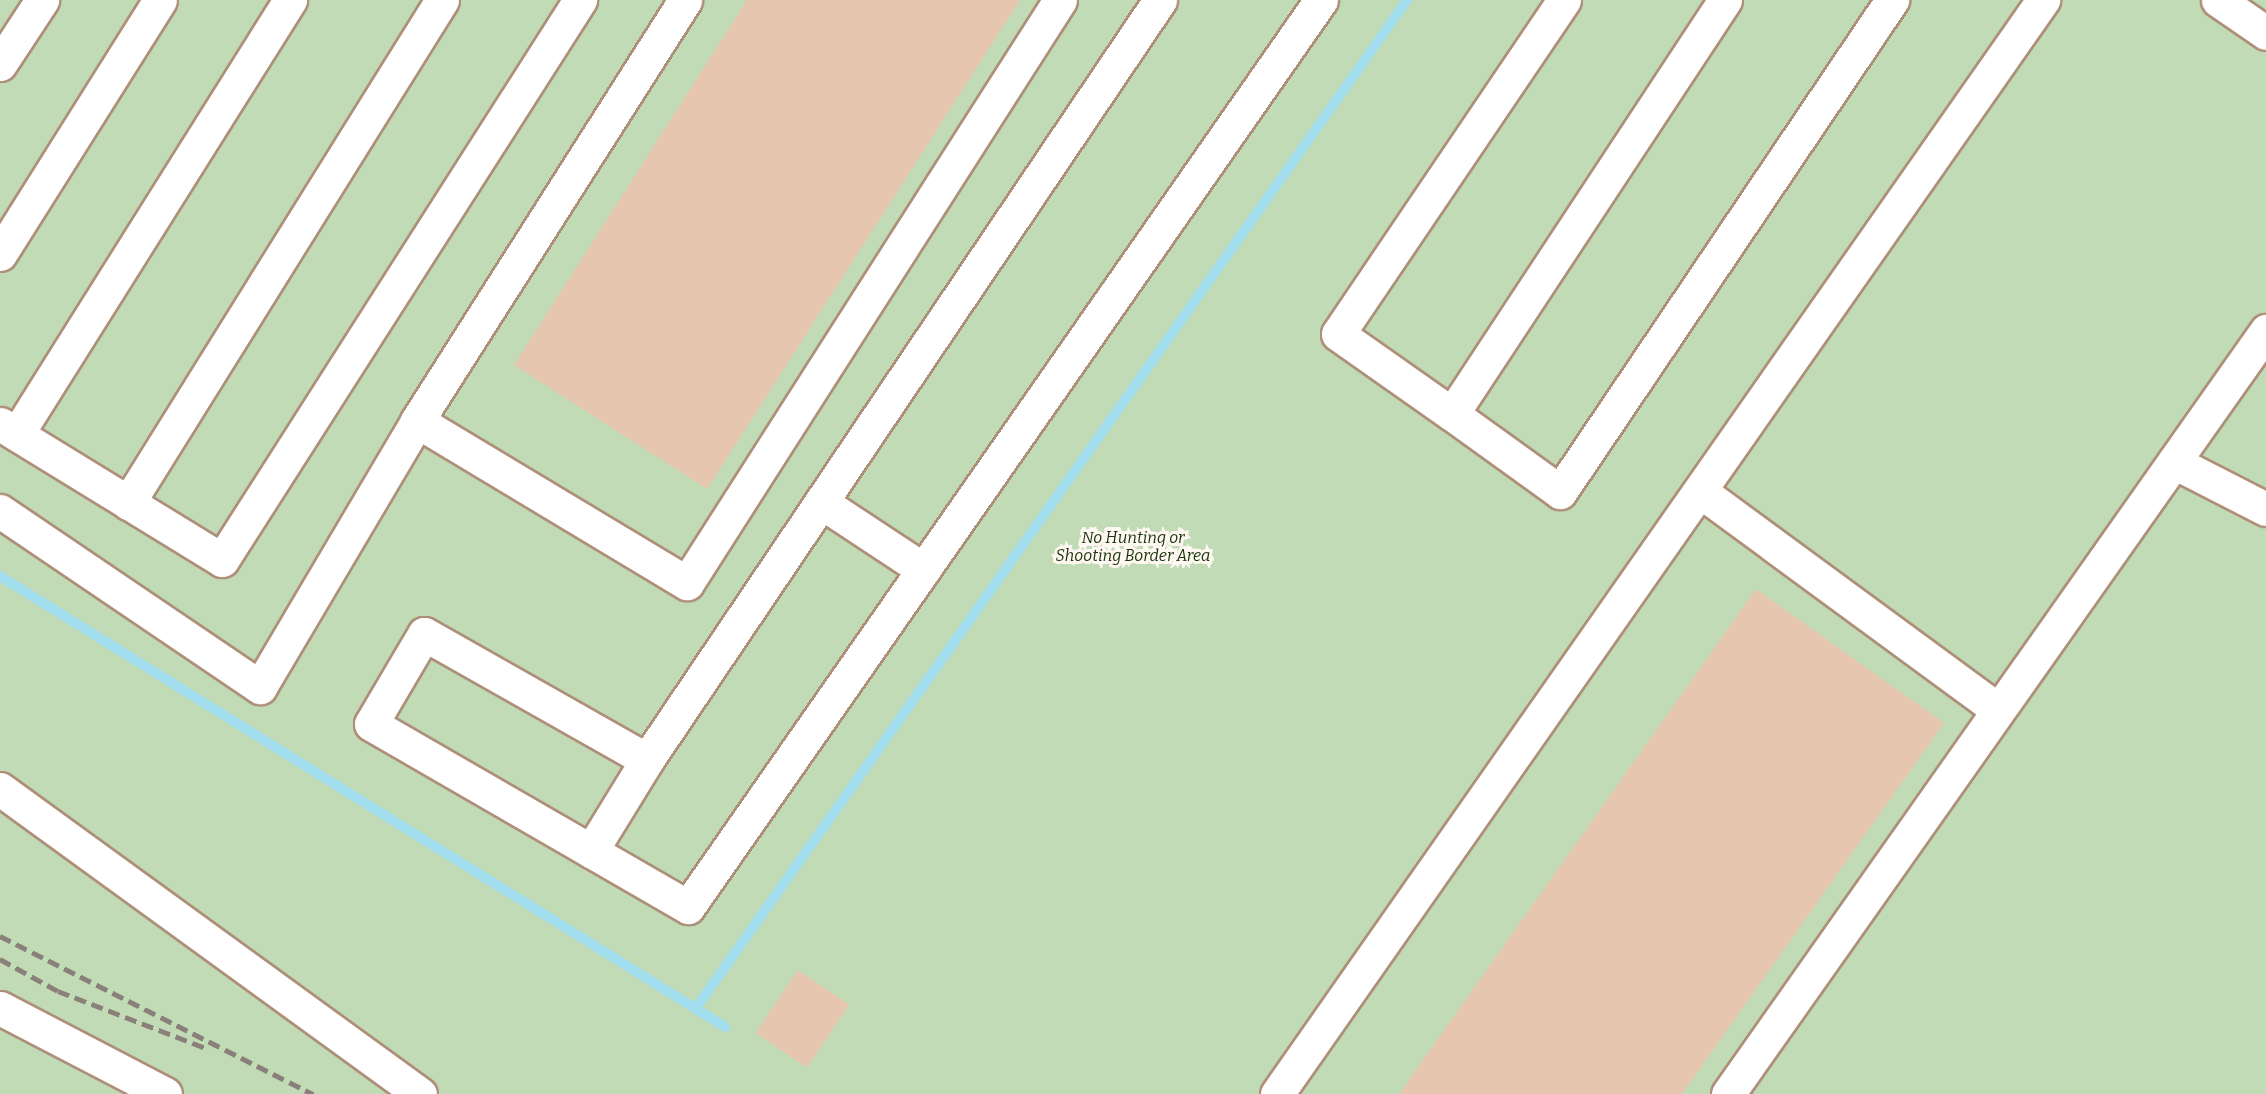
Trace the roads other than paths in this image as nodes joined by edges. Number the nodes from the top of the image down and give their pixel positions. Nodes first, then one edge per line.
1 (42, 0) edge
2 (160, 0) edge
3 (290, 0) edge
4 (442, 0) edge
5 (580, 0) edge
6 (685, 0) edge
7 (1060, 0) edge
8 (1160, 0) edge
9 (1321, 0) edge
10 (1564, 0) edge
11 (1725, 0) edge
12 (1892, 0) edge
13 (2043, 0) edge
14 (2217, 0) edge
15 (2266, 33) edge
16 (0, 64) edge
17 (0, 254) edge
18 (2266, 331) edge
19 (1452, 414) junction
20 (417, 421) junction
21 (8, 429) edge
22 (2174, 462) junction
23 (1700, 491) junction
24 (821, 502) junction
25 (128, 503) junction
26 (2266, 508) edge
27 (0, 511) edge
28 (924, 570) junction
29 (1998, 710) junction
30 (647, 760) junction
31 (0, 789) edge
32 (591, 851) junction
33 (0, 1008) edge
34 (165, 1094) edge
35 (420, 1094) edge
36 (1277, 1094) edge
37 (1728, 1094) edge

1 - 16 lane
2 - 17 lane
3 - 21 lane
4 - 25 lane
5 - 25 lane
6 - 20 lane
7 - 20 lane
8 - 24 lane
9 - 28 lane
10 - 19 lane
11 - 19 lane
12 - 19 lane
13 - 23 lane
14 - 15 lane
18 - 22 lane
20 - 27 lane
21 - 25 lane
22 - 26 lane
22 - 29 lane
23 - 29 lane
23 - 36 lane
24 - 28 lane
24 - 30 lane
28 - 32 lane
29 - 37 lane
30 - 32 lane
30 - 32 lane
31 - 35 lane
33 - 34 lane

